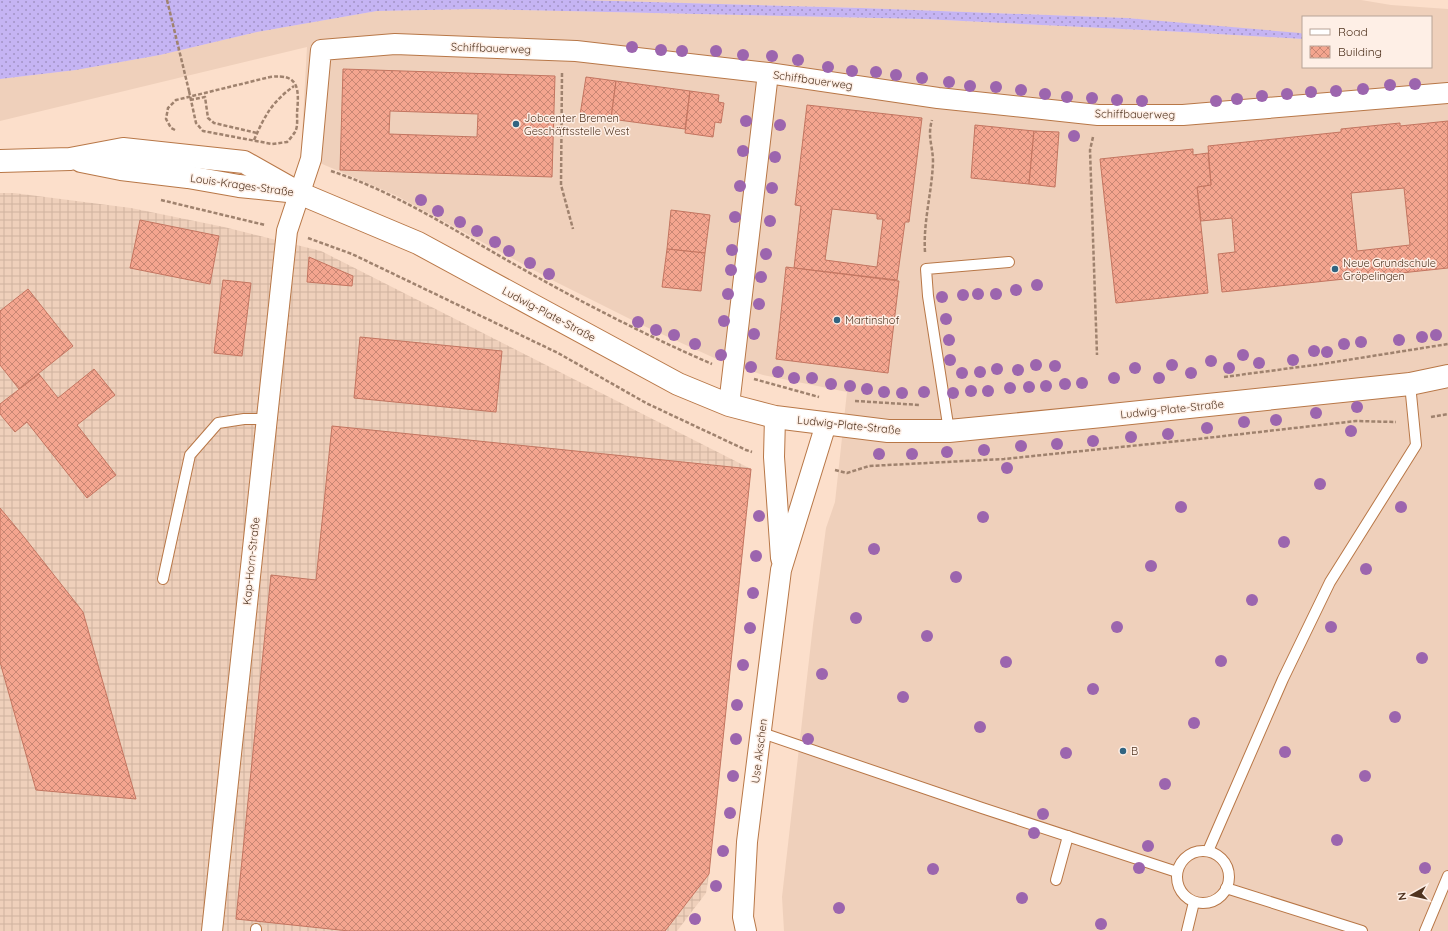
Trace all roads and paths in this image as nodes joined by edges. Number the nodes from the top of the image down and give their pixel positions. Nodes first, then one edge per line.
1 (167, 0) edge
2 (562, 50) junction
3 (768, 73) junction
4 (318, 80) junction
5 (1448, 93) edge
6 (938, 98) junction
7 (190, 100) junction
8 (1098, 115) junction
9 (257, 133) junction
10 (180, 134) dead end
11 (252, 146) dead end
12 (0, 161) edge
13 (309, 164) junction
14 (299, 193) junction
15 (154, 198) dead end
16 (573, 229) dead end
17 (287, 231) junction
18 (1009, 262) dead end
19 (926, 269) junction
20 (1448, 344) edge
21 (1097, 355) dead end
22 (733, 373) junction
23 (1448, 376) edge
24 (1220, 378) dead end
25 (1410, 384) junction
26 (823, 398) dead end
27 (853, 401) dead end
28 (729, 405) junction
29 (945, 407) junction
30 (1448, 414) edge
31 (775, 417) junction
32 (266, 419) junction
33 (1413, 420) junction
34 (826, 424) junction
35 (949, 431) junction
36 (774, 457) junction
37 (814, 466) junction
38 (781, 570) junction
39 (163, 579) dead end
40 (762, 733) junction
41 (1068, 836) junction
42 (1208, 851) junction
43 (1177, 872) junction
44 (1448, 876) edge
45 (1056, 880) dead end
46 (1226, 888) junction
47 (1194, 902) junction
48 (212, 931) edge
49 (746, 931) edge
50 (1187, 931) edge
51 (1362, 931) edge
52 (1425, 931) edge

1 - 7 path, bridge
2 - 3 street, Schiffbauerweg
2 - 4 street, Schiffbauerweg
2 - 16 path
3 - 6 street, Schiffbauerweg
3 - 22 street
4 - 9 path
4 - 13 street, Schiffbauerweg
5 - 8 street, Schiffbauerweg
6 - 8 street, Schiffbauerweg
6 - 19 path
7 - 9 path
7 - 10 path, bridge
8 - 21 path
9 - 11 path
12 - 14 street, Louis-Krages-Straße
13 - 14 street, Schiffbauerweg
13 - 22 path
14 - 17 street, Kap-Horn-Straße
14 - 28 street, Ludwig-Plate-Straße
15 - 17 path
17 - 32 street, Kap-Horn-Straße
17 - 36 path
18 - 19 lane
19 - 29 lane
20 - 24 path
22 - 26 path
22 - 28 street
23 - 25 street, Ludwig-Plate-Straße
25 - 33 lane
25 - 35 street, Ludwig-Plate-Straße
27 - 29 path
28 - 31 street, Ludwig-Plate-Straße
29 - 35 lane
30 - 33 path
31 - 34 street, Ludwig-Plate-Straße
31 - 36 street, Use Akschen
32 - 39 lane
32 - 48 street, Kap-Horn-Straße
33 - 37 path
33 - 42 lane
34 - 35 street, Ludwig-Plate-Straße
34 - 37 street, Use Akschen
36 - 38 street, Use Akschen
37 - 38 street, Use Akschen
38 - 40 street, Use Akschen
40 - 41 lane
40 - 49 street, Use Akschen
41 - 43 lane
41 - 45 lane
42 - 43 lane
42 - 46 lane
43 - 47 lane
44 - 52 lane
46 - 47 lane
46 - 51 lane
47 - 50 lane

